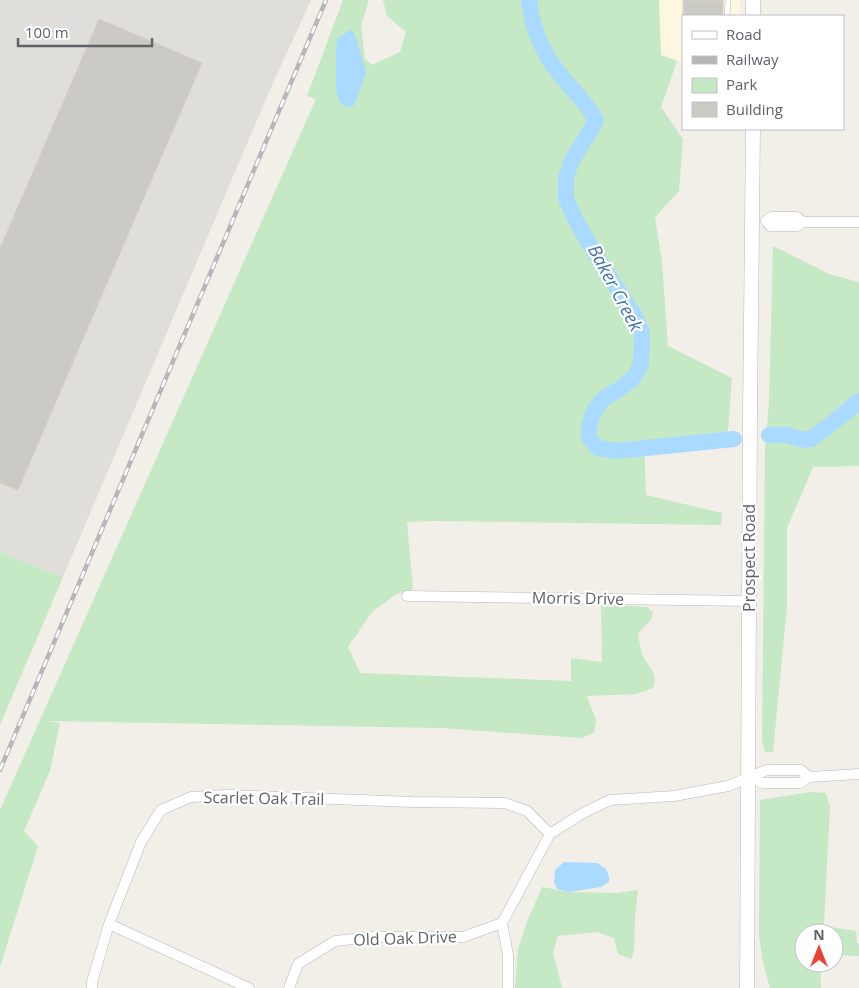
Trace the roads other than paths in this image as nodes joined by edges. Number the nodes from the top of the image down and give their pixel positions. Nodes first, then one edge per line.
1 (728, 0) edge
2 (753, 0) edge
3 (727, 15) edge
4 (754, 15) edge
5 (752, 130) edge
6 (759, 221) junction
7 (859, 222) edge
8 (407, 596) dead end
9 (749, 601) junction
10 (859, 774) edge
11 (748, 777) junction
12 (550, 834) junction
13 (502, 923) junction
14 (109, 924) junction
15 (92, 988) edge
16 (249, 988) edge
17 (289, 988) edge
18 (508, 988) edge
19 (747, 988) edge

1 - 3 lane
2 - 4 street
5 - 6 street, Prospect Road
6 - 7 street
6 - 9 street, Prospect Road
8 - 9 street, Morris Drive
9 - 11 street, Prospect Road
10 - 11 street
11 - 12 street
11 - 19 street, Prospect Road
12 - 13 street
12 - 14 street, Scarlet Oak Trail
13 - 17 street, Old Oak Drive
13 - 18 street
14 - 15 street, Scarlet Oak Trail
14 - 16 street

